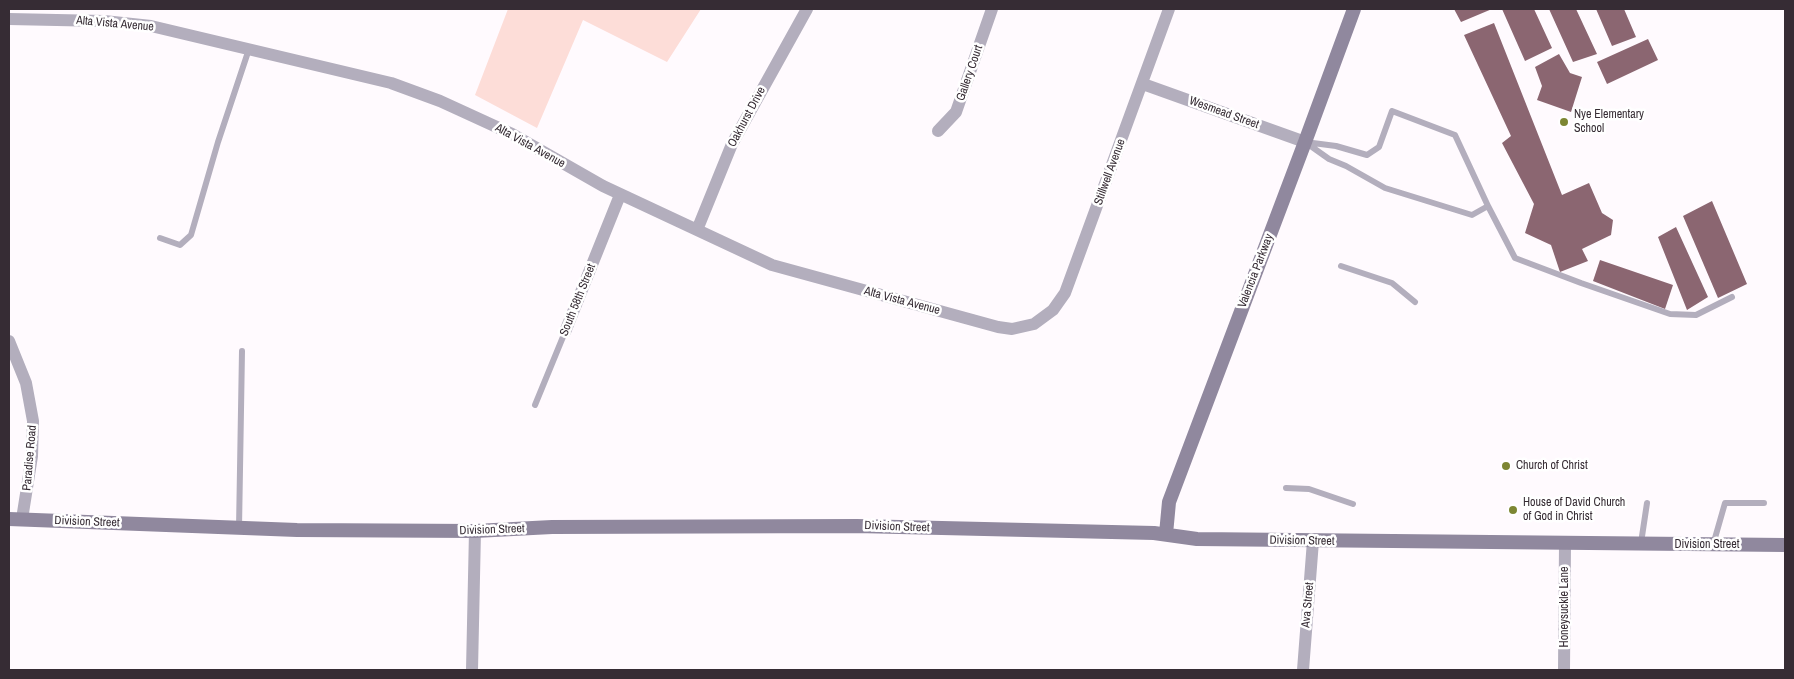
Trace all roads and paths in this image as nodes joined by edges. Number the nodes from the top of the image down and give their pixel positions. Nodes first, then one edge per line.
1 (806, 9) edge
2 (992, 9) edge
3 (1169, 9) edge
4 (1354, 9) edge
5 (9, 19) edge
6 (249, 49) junction
7 (1143, 84) junction
8 (938, 131) dead end
9 (1305, 142) junction
10 (620, 195) junction
11 (1488, 206) junction
12 (697, 230) junction
13 (160, 238) dead end
14 (1341, 266) dead end
15 (1732, 297) dead end
16 (1415, 302) dead end
17 (1034, 324) joint
18 (565, 332) joint
19 (9, 341) edge
20 (242, 351) dead end
21 (535, 405) dead end
22 (1286, 488) dead end
23 (1647, 503) dead end
24 (1764, 503) dead end
25 (1353, 504) dead end
26 (15, 519) edge
27 (239, 528) junction
28 (475, 531) junction
29 (1166, 534) junction
30 (1313, 541) junction
31 (1565, 544) junction
32 (1641, 544) junction
33 (1713, 545) junction
34 (1785, 545) edge
35 (472, 670) edge
36 (1303, 670) edge
37 (1564, 670) edge

1 - 12 street, Oakhurst Drive
2 - 8 street, Gallery Court
3 - 7 street, Stillwell Avenue
4 - 9 main road, Valencia Parkway
5 - 6 street, Alta Vista Avenue
6 - 10 street, Alta Vista Avenue
6 - 13 lane
7 - 9 street, Wesmead Street
7 - 17 street, Stillwell Avenue
9 - 11 lane
9 - 11 lane
9 - 29 main road, Valencia Parkway
10 - 12 street, Alta Vista Avenue
10 - 18 street, South 58th Street
11 - 15 lane
12 - 17 street, Alta Vista Avenue
14 - 16 lane
18 - 21 lane, South 58th Street
19 - 26 street, Paradise Road
20 - 27 lane
22 - 25 lane
23 - 32 lane
24 - 33 lane
26 - 27 main road, Division Street
27 - 28 main road, Division Street
28 - 29 main road, Division Street
28 - 35 street
29 - 30 main road, Division Street
30 - 31 main road, Division Street
30 - 36 street, Ava Street
31 - 32 main road, Division Street
31 - 37 street, Honeysuckle Lane
32 - 33 main road, Division Street
33 - 34 main road, Division Street

